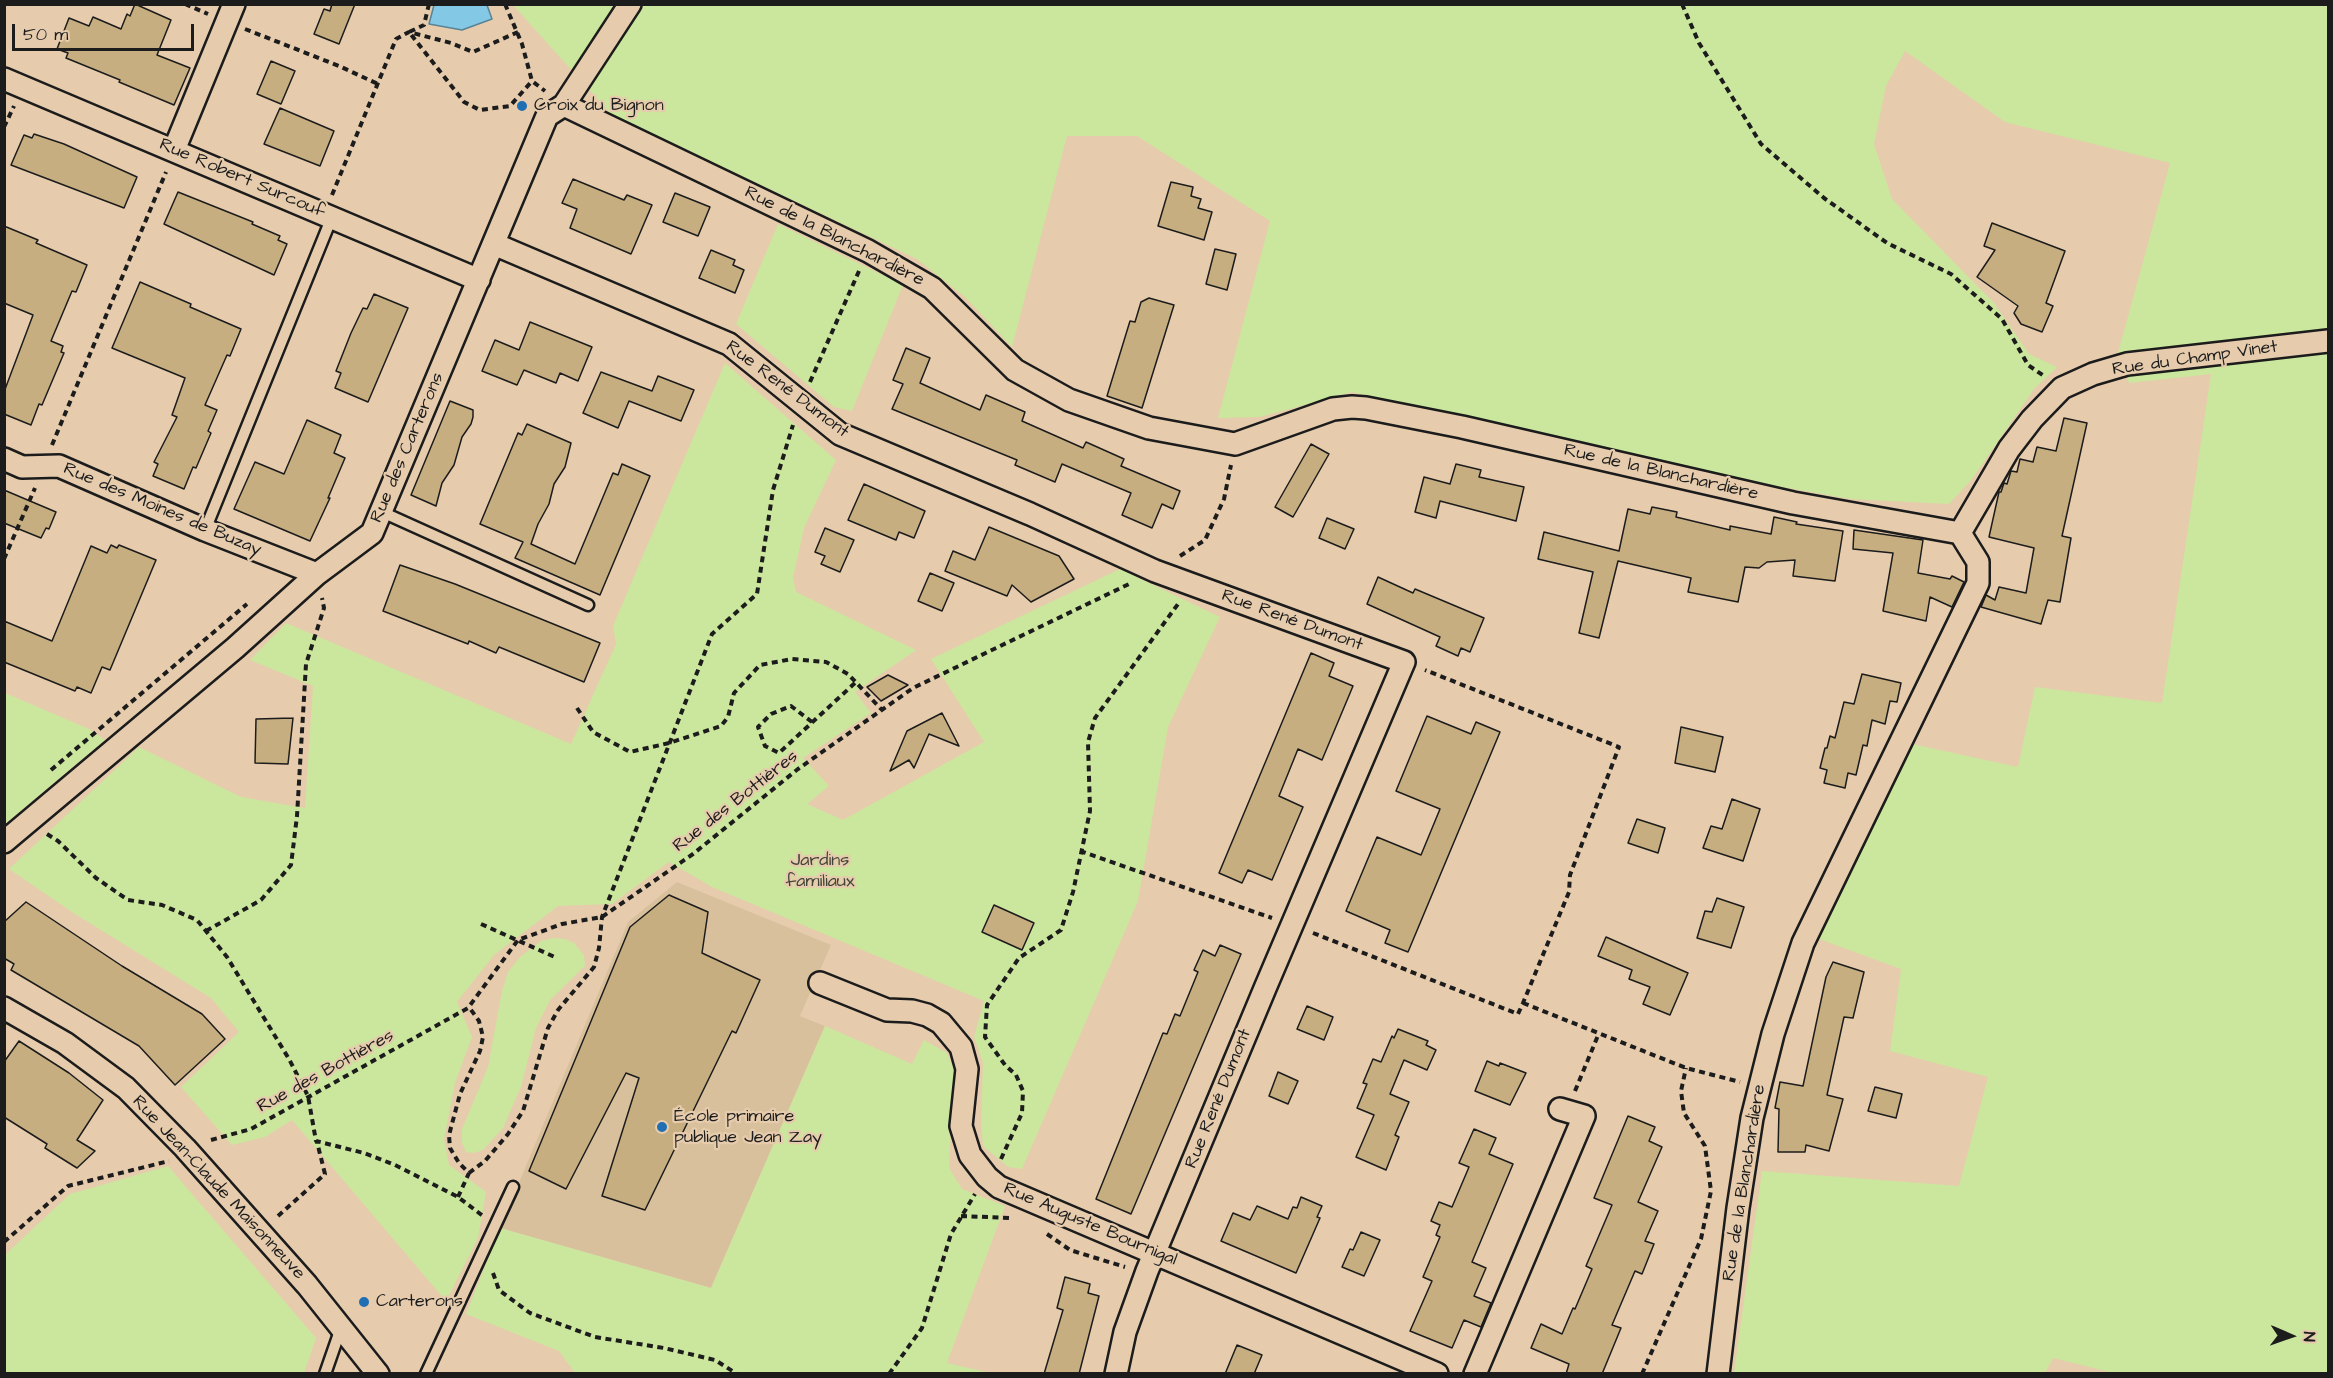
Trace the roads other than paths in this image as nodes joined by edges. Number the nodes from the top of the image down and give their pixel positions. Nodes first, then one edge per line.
1 (630, 4) edge
2 (231, 13) edge
3 (4, 79) edge
4 (564, 105) junction
5 (174, 150) junction
6 (328, 216) junction
7 (494, 244) junction
8 (479, 280) junction
9 (2328, 341) edge
10 (4, 459) edge
11 (382, 512) junction
12 (205, 530) junction
13 (1960, 533) junction
14 (317, 574) junction
15 (588, 605) dead end
16 (4, 842) edge
17 (820, 982) dead end
18 (4, 1008) edge
19 (1563, 1110) road end
20 (513, 1187) dead end
21 (1151, 1262) junction
22 (341, 1327) junction
23 (325, 1374) edge
24 (378, 1374) edge
25 (426, 1374) edge
26 (1116, 1374) edge
27 (1437, 1374) edge
28 (1475, 1374) edge
29 (1718, 1374) edge

1 - 4 street, Rue des Carterons
2 - 5 street
3 - 5 street, Rue Robert Surcouf
4 - 7 street, Rue des Carterons
4 - 13 street, Rue de la Blanchardière
5 - 6 street, Rue Robert Surcouf
6 - 8 street, Rue Robert Surcouf
6 - 12 lane
7 - 8 street, Rue des Carterons
7 - 21 street, Rue René Dumont
8 - 11 street, Rue des Carterons
9 - 13 street, Rue du Champ Vinet
10 - 12 street, Rue des Moines de Buzay
11 - 14 street, Rue des Carterons
11 - 15 lane
12 - 14 street, Rue des Moines de Buzay
13 - 29 street, Rue de la Blanchardière
14 - 16 street, Rue des Carterons
17 - 21 street, Rue Auguste Bournigal
18 - 22 street, Rue Jean-Claude Maisonneuve
19 - 28 street
20 - 25 lane
21 - 26 street, Rue René Dumont
21 - 27 street, Rue Auguste Bournigal
22 - 23 lane
22 - 24 street, Rue Jean-Claude Maisonneuve

